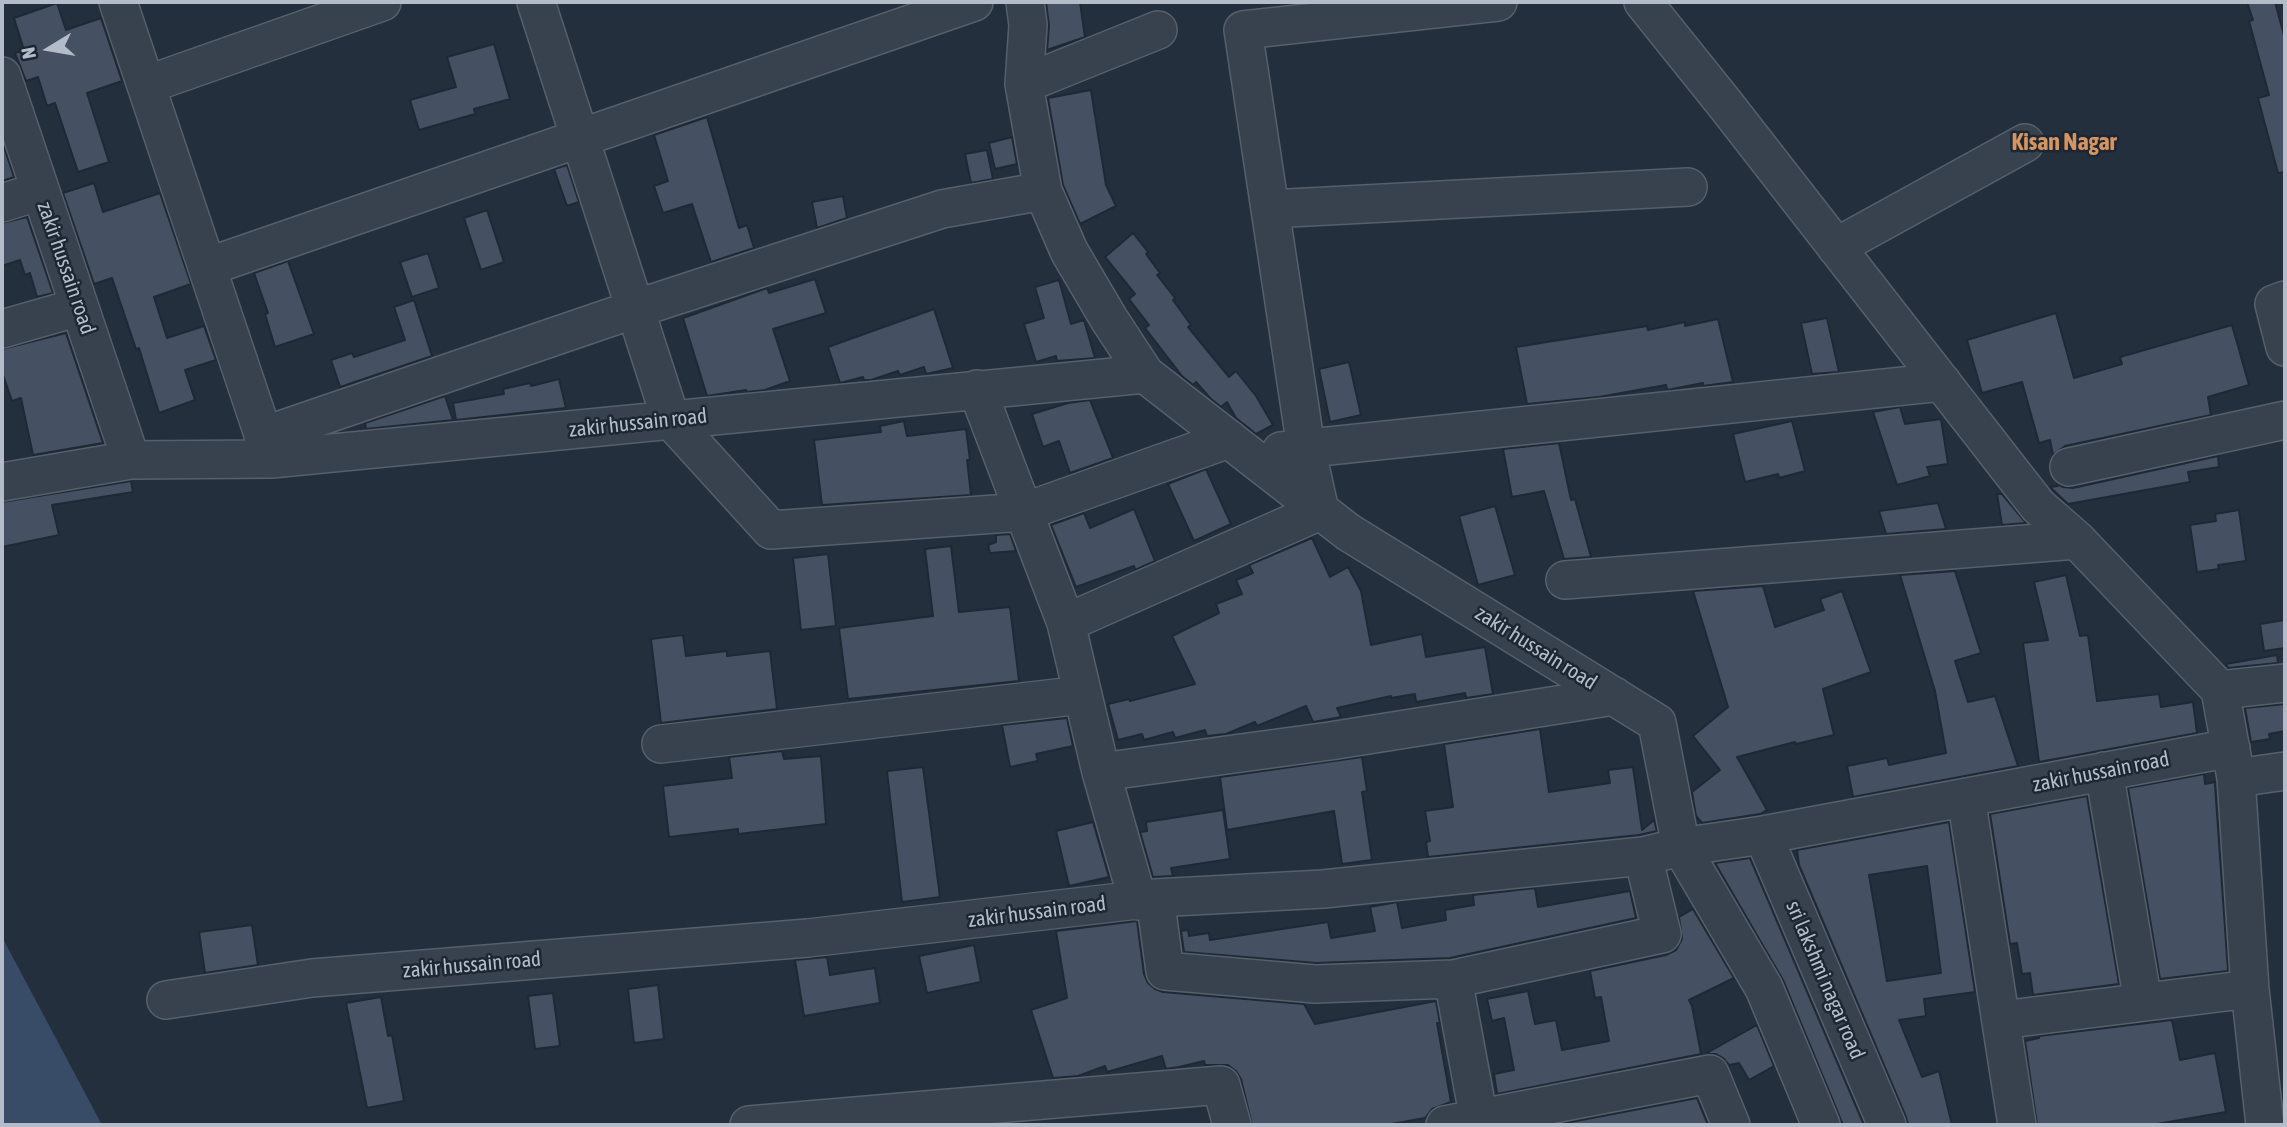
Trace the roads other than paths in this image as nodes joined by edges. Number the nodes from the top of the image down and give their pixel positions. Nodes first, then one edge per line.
1 (118, 2) edge
2 (382, 2) edge
3 (536, 2) edge
4 (974, 2) edge
5 (1025, 2) edge
6 (1498, 2) edge
7 (1643, 2) edge
8 (1158, 30) dead end
9 (2, 76) edge
10 (1024, 84) junction
11 (146, 85) junction
12 (580, 138) junction
13 (2025, 143) dead end
14 (1688, 187) dead end
15 (40, 191) junction
16 (1044, 191) junction
17 (2, 203) edge
18 (1270, 209) junction
19 (1836, 247) junction
20 (207, 267) junction
21 (2285, 300) edge
22 (79, 307) junction
23 (635, 309) junction
24 (2, 329) edge
25 (2285, 347) edge
26 (1145, 374) junction
27 (1942, 382) junction
28 (977, 389) junction
29 (671, 420) junction
30 (2285, 420) edge
31 (267, 447) junction
32 (1239, 447) junction
33 (1306, 448) junction
34 (131, 460) junction
35 (2069, 467) dead end
36 (2, 482) edge
37 (1320, 511) junction
38 (1024, 512) junction
39 (2077, 540) junction
40 (1565, 580) dead end
41 (1066, 623) junction
42 (2285, 683) edge
43 (2220, 690) junction
44 (1082, 695) junction
45 (1614, 696) junction
46 (661, 744) dead end
47 (2234, 763) junction
48 (2104, 771) junction
49 (2285, 771) edge
50 (1101, 772) junction
51 (1966, 797) junction
52 (1763, 835) junction
53 (1681, 847) junction
54 (1643, 856) junction
55 (1147, 899) junction
56 (1453, 979) junction
57 (2250, 989) junction
58 (166, 1000) dead end
59 (2143, 1002) junction
60 (2001, 1020) junction
61 (1468, 1123) edge
62 (749, 1125) edge
63 (1232, 1125) edge
64 (1731, 1125) edge
65 (1821, 1125) edge
66 (1887, 1125) edge
67 (2017, 1125) edge
68 (2265, 1125) edge

1 - 11 street
2 - 11 street
3 - 12 street
4 - 12 street
5 - 10 street, zakir hussain road
6 - 18 street
7 - 19 street
8 - 10 street
9 - 15 street, zakir hussain road
10 - 16 street, zakir hussain road
11 - 20 street
12 - 20 street
12 - 23 street
13 - 19 street
14 - 18 street
15 - 17 street
15 - 22 street, zakir hussain road
16 - 23 street
16 - 26 street, zakir hussain road
18 - 33 street
19 - 27 street
20 - 31 street
21 - 25 street
22 - 24 street
22 - 34 street, zakir hussain road
23 - 29 street
23 - 31 street
26 - 28 street, zakir hussain road
26 - 32 street, zakir hussain road
27 - 33 street
27 - 39 street
28 - 29 street, zakir hussain road
28 - 38 street
29 - 31 street, zakir hussain road
29 - 38 street
30 - 35 street
31 - 34 street, zakir hussain road
32 - 33 street
32 - 37 street, zakir hussain road
32 - 38 street
33 - 37 street
34 - 36 street, zakir hussain road
37 - 41 street
37 - 45 street, zakir hussain road
38 - 41 street
39 - 40 street
39 - 43 street
41 - 44 street
42 - 43 street
43 - 47 street
44 - 46 street
44 - 50 street
45 - 50 street
45 - 53 street, zakir hussain road
47 - 48 street, zakir hussain road
47 - 49 street, zakir hussain road
47 - 57 street
48 - 51 street, zakir hussain road
48 - 59 street
50 - 55 street
51 - 52 street, zakir hussain road
51 - 60 street
52 - 53 street, zakir hussain road
52 - 66 street, sri lakshmi nagar road
53 - 54 street, zakir hussain road
53 - 65 street
54 - 55 street, zakir hussain road
54 - 56 street
55 - 56 street
55 - 58 street, zakir hussain road
56 - 61 street
57 - 59 street
57 - 68 street
59 - 60 street
60 - 67 street
61 - 64 street
62 - 63 street

